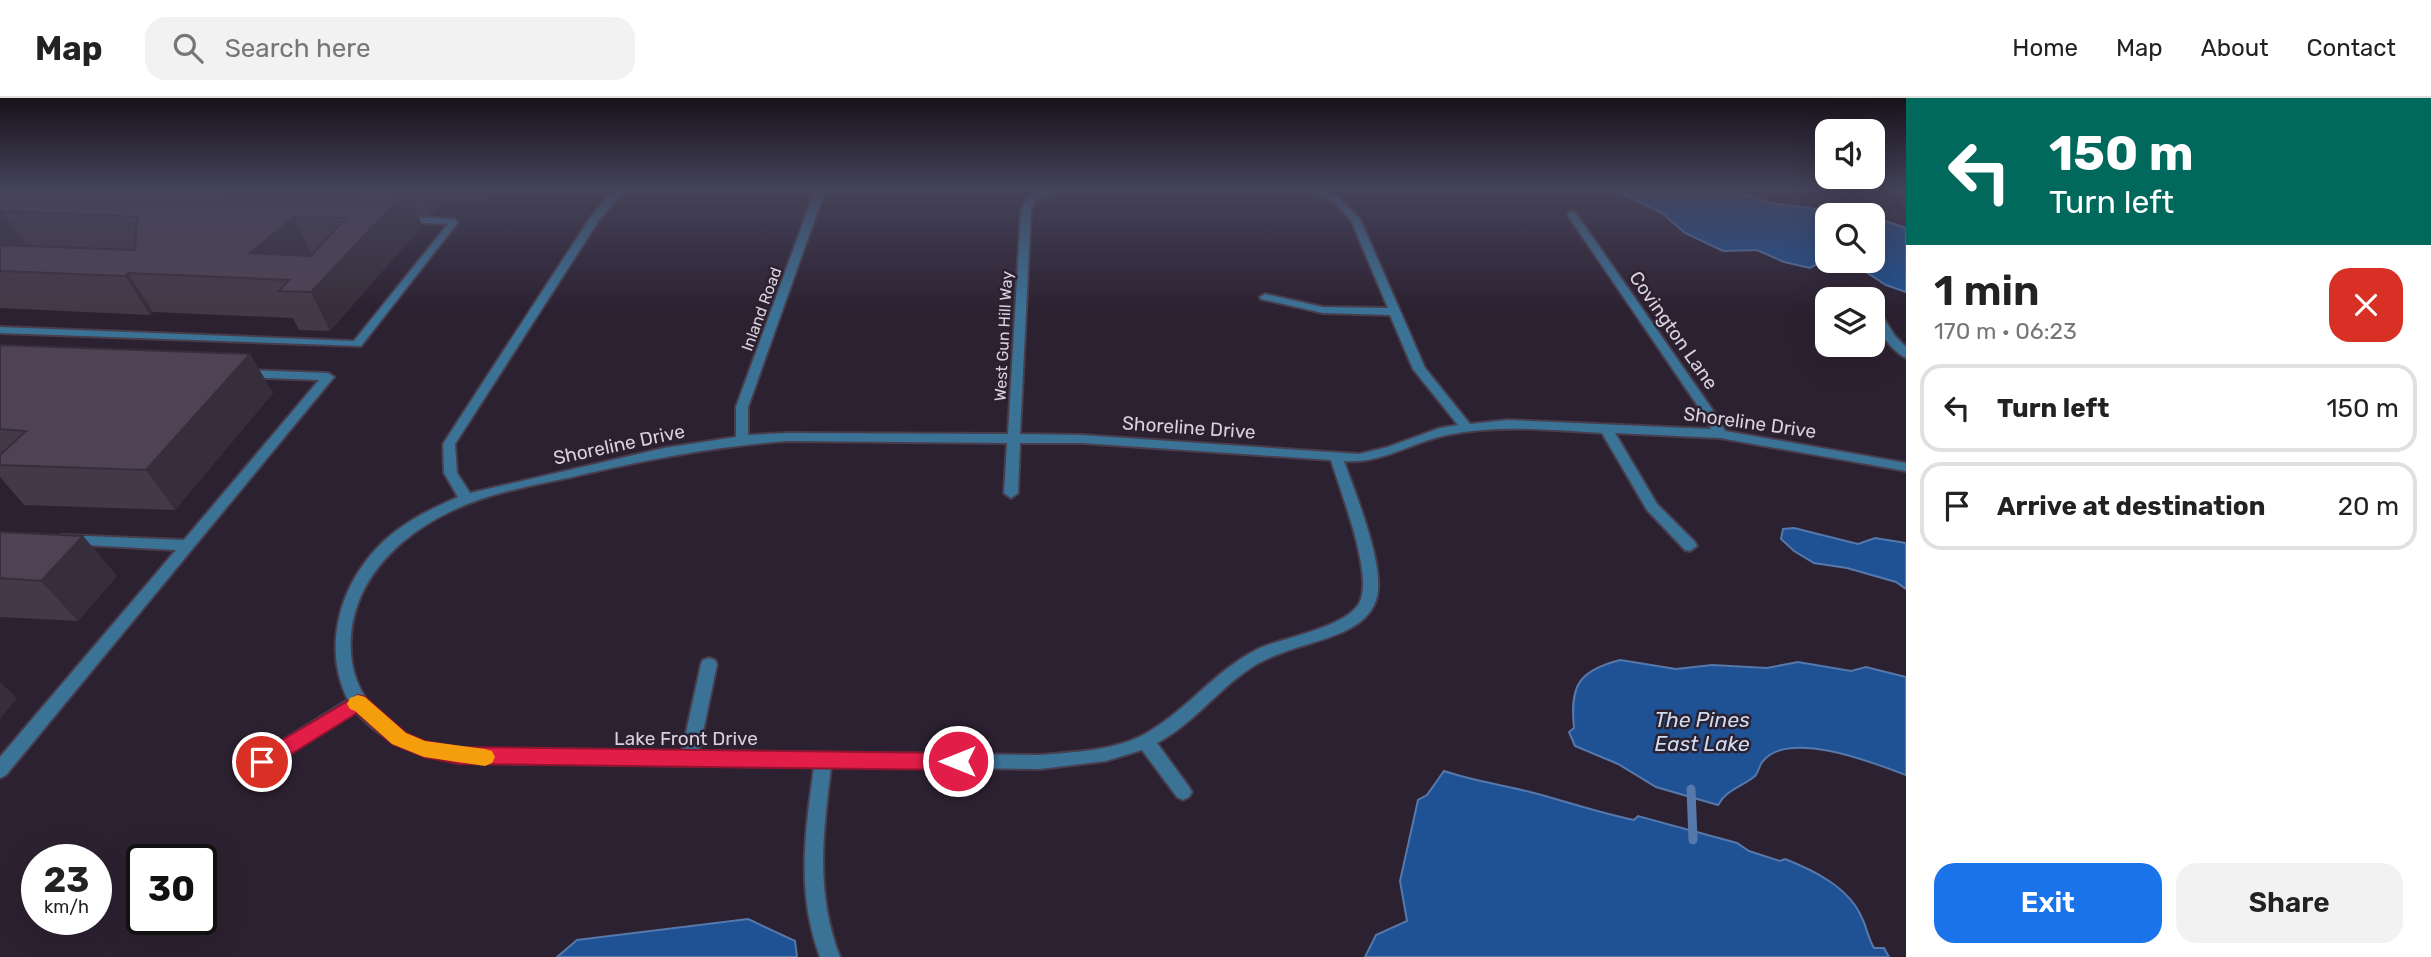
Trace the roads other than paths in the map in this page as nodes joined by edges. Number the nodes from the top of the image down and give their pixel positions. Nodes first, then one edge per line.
1 (448, 230) edge
2 (587, 230) edge
3 (806, 230) edge
4 (1025, 230) edge
5 (1360, 230) edge
6 (1583, 230) edge
7 (1265, 297) dead end
8 (1394, 312) junction
9 (1885, 329) edge
10 (0, 330) edge
11 (1906, 354) edge
12 (232, 373) edge
13 (1466, 427) junction
14 (1606, 428) junction
15 (1720, 434) junction
16 (1013, 437) junction
17 (743, 440) junction
18 (1337, 458) junction
19 (1906, 467) edge
20 (1011, 493) dead end
21 (466, 498) junction
22 (54, 538) edge
23 (188, 545) junction
24 (1690, 546) dead end
25 (709, 664) dead end
26 (358, 702) junction
27 (1146, 742) junction
28 (689, 760) junction
29 (823, 760) junction
30 (262, 762) dead end
31 (0, 769) edge
32 (1183, 792) dead end
33 (830, 957) edge

1 - 10 lane
2 - 21 street
3 - 17 street, Inland Road
4 - 16 street, West Gun Hill Way
5 - 8 street
6 - 15 street, Covington Lane
7 - 8 street
8 - 13 street
9 - 11 street
12 - 23 street
13 - 14 street, Shoreline Drive
13 - 18 street, Shoreline Drive
14 - 15 street, Shoreline Drive
14 - 24 street
15 - 19 street, Shoreline Drive
16 - 17 street, Shoreline Drive
16 - 18 street, Shoreline Drive
16 - 20 street, West Gun Hill Way
17 - 21 street, Shoreline Drive
18 - 27 street, Lake Front Drive
21 - 26 street, Lake Front Drive
22 - 23 street
23 - 31 street
25 - 28 street
26 - 28 street, Lake Front Drive
26 - 30 street
27 - 29 street, Lake Front Drive
27 - 32 street
28 - 29 street, Lake Front Drive
29 - 33 street

